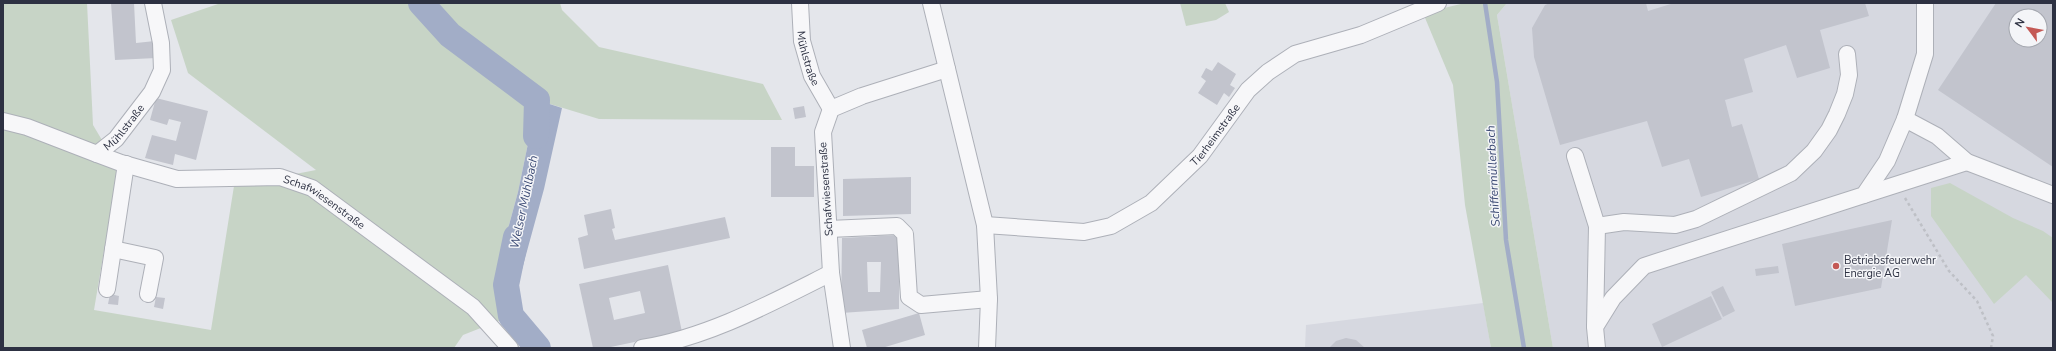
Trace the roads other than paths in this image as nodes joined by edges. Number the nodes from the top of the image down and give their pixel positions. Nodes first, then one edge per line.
1 (153, 3) edge
2 (800, 3) edge
3 (931, 3) edge
4 (1438, 3) edge
5 (1925, 3) edge
6 (1847, 54) dead end
7 (947, 69) junction
8 (831, 109) junction
9 (1905, 118) junction
10 (3, 121) edge
11 (97, 154) junction
12 (1575, 156) dead end
13 (1967, 162) junction
14 (126, 164) junction
15 (1864, 195) junction
16 (2053, 195) edge
17 (985, 225) junction
18 (1597, 226) junction
19 (829, 229) junction
20 (113, 249) junction
21 (832, 273) junction
22 (107, 289) dead end
23 (148, 294) dead end
24 (989, 299) junction
25 (1596, 327) junction
26 (510, 348) edge
27 (642, 348) edge
28 (842, 348) edge
29 (987, 348) edge
30 (1597, 348) edge

1 - 11 street, Mühlstraße
2 - 8 street, Mühlstraße
3 - 7 street
4 - 17 street, Tierheimstraße
5 - 9 street
6 - 18 street
7 - 8 street
7 - 17 street
8 - 19 street, Schafwiesenstraße
9 - 13 street
9 - 15 street
10 - 11 street, Mühlstraße
11 - 14 street, Schafwiesenstraße
12 - 18 street
13 - 15 street
13 - 16 street
14 - 20 street
14 - 26 street, Schafwiesenstraße
15 - 25 street
17 - 24 street
18 - 25 street
19 - 21 street, Schafwiesenstraße
19 - 24 street
20 - 22 street
20 - 23 street
21 - 27 street
21 - 28 street, Schafwiesenstraße
24 - 29 street
25 - 30 street

